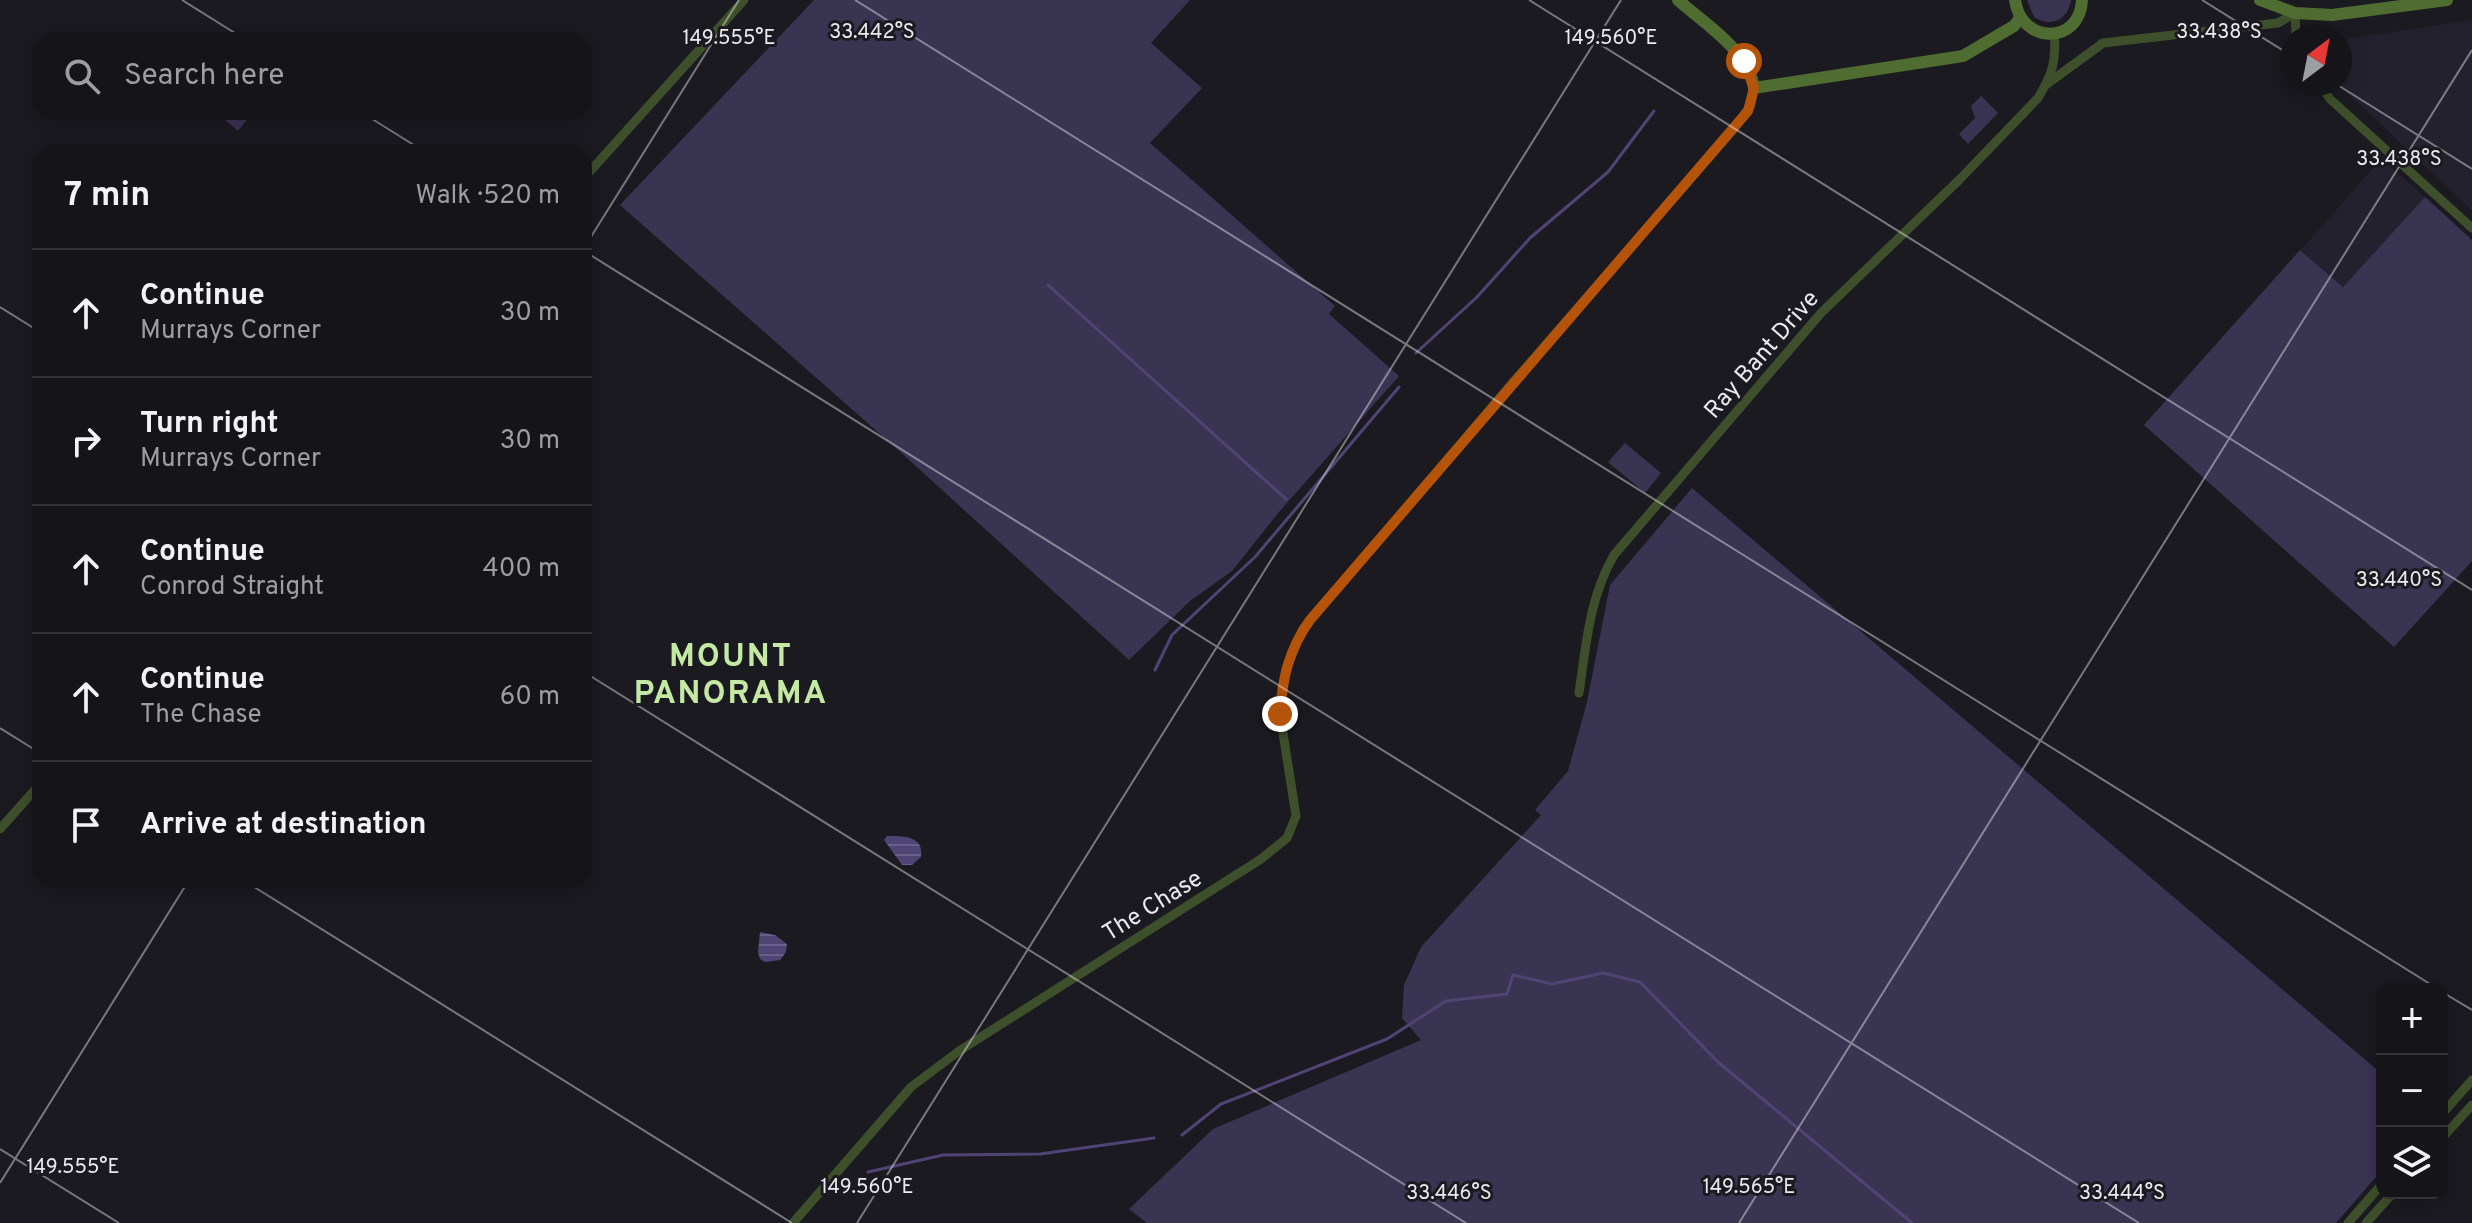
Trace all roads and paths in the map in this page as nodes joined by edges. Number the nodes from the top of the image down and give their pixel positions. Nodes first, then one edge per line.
1 (744, 0) edge
2 (1678, 0) edge
3 (2015, 0) edge
4 (2082, 0) edge
5 (2260, 0) edge
6 (2447, 0) edge
7 (2295, 13) junction
8 (2020, 18) junction
9 (2295, 24) edge
10 (2054, 34) junction
11 (2047, 84) junction
12 (1754, 88) junction
13 (2328, 96) edge
14 (592, 169) edge
15 (2472, 228) edge
16 (1579, 693) dead end
17 (32, 793) edge
18 (0, 829) edge
19 (2472, 1080) edge
20 (2472, 1105) edge
21 (2448, 1107) edge
22 (2448, 1131) edge
23 (2376, 1191) edge
24 (2388, 1199) edge
25 (793, 1223) edge
26 (2348, 1223) edge
27 (2366, 1223) edge

1 - 14 street
2 - 12 street
3 - 8 street
4 - 10 street
5 - 7 street
6 - 7 street
7 - 9 street
7 - 11 street, Ray Bant Drive
8 - 10 street
8 - 12 street
10 - 11 street, Ray Bant Drive
11 - 16 street, Ray Bant Drive
12 - 25 street, The Chase
13 - 15 street
17 - 18 street
19 - 21 street
20 - 22 street
23 - 26 street
24 - 27 street

